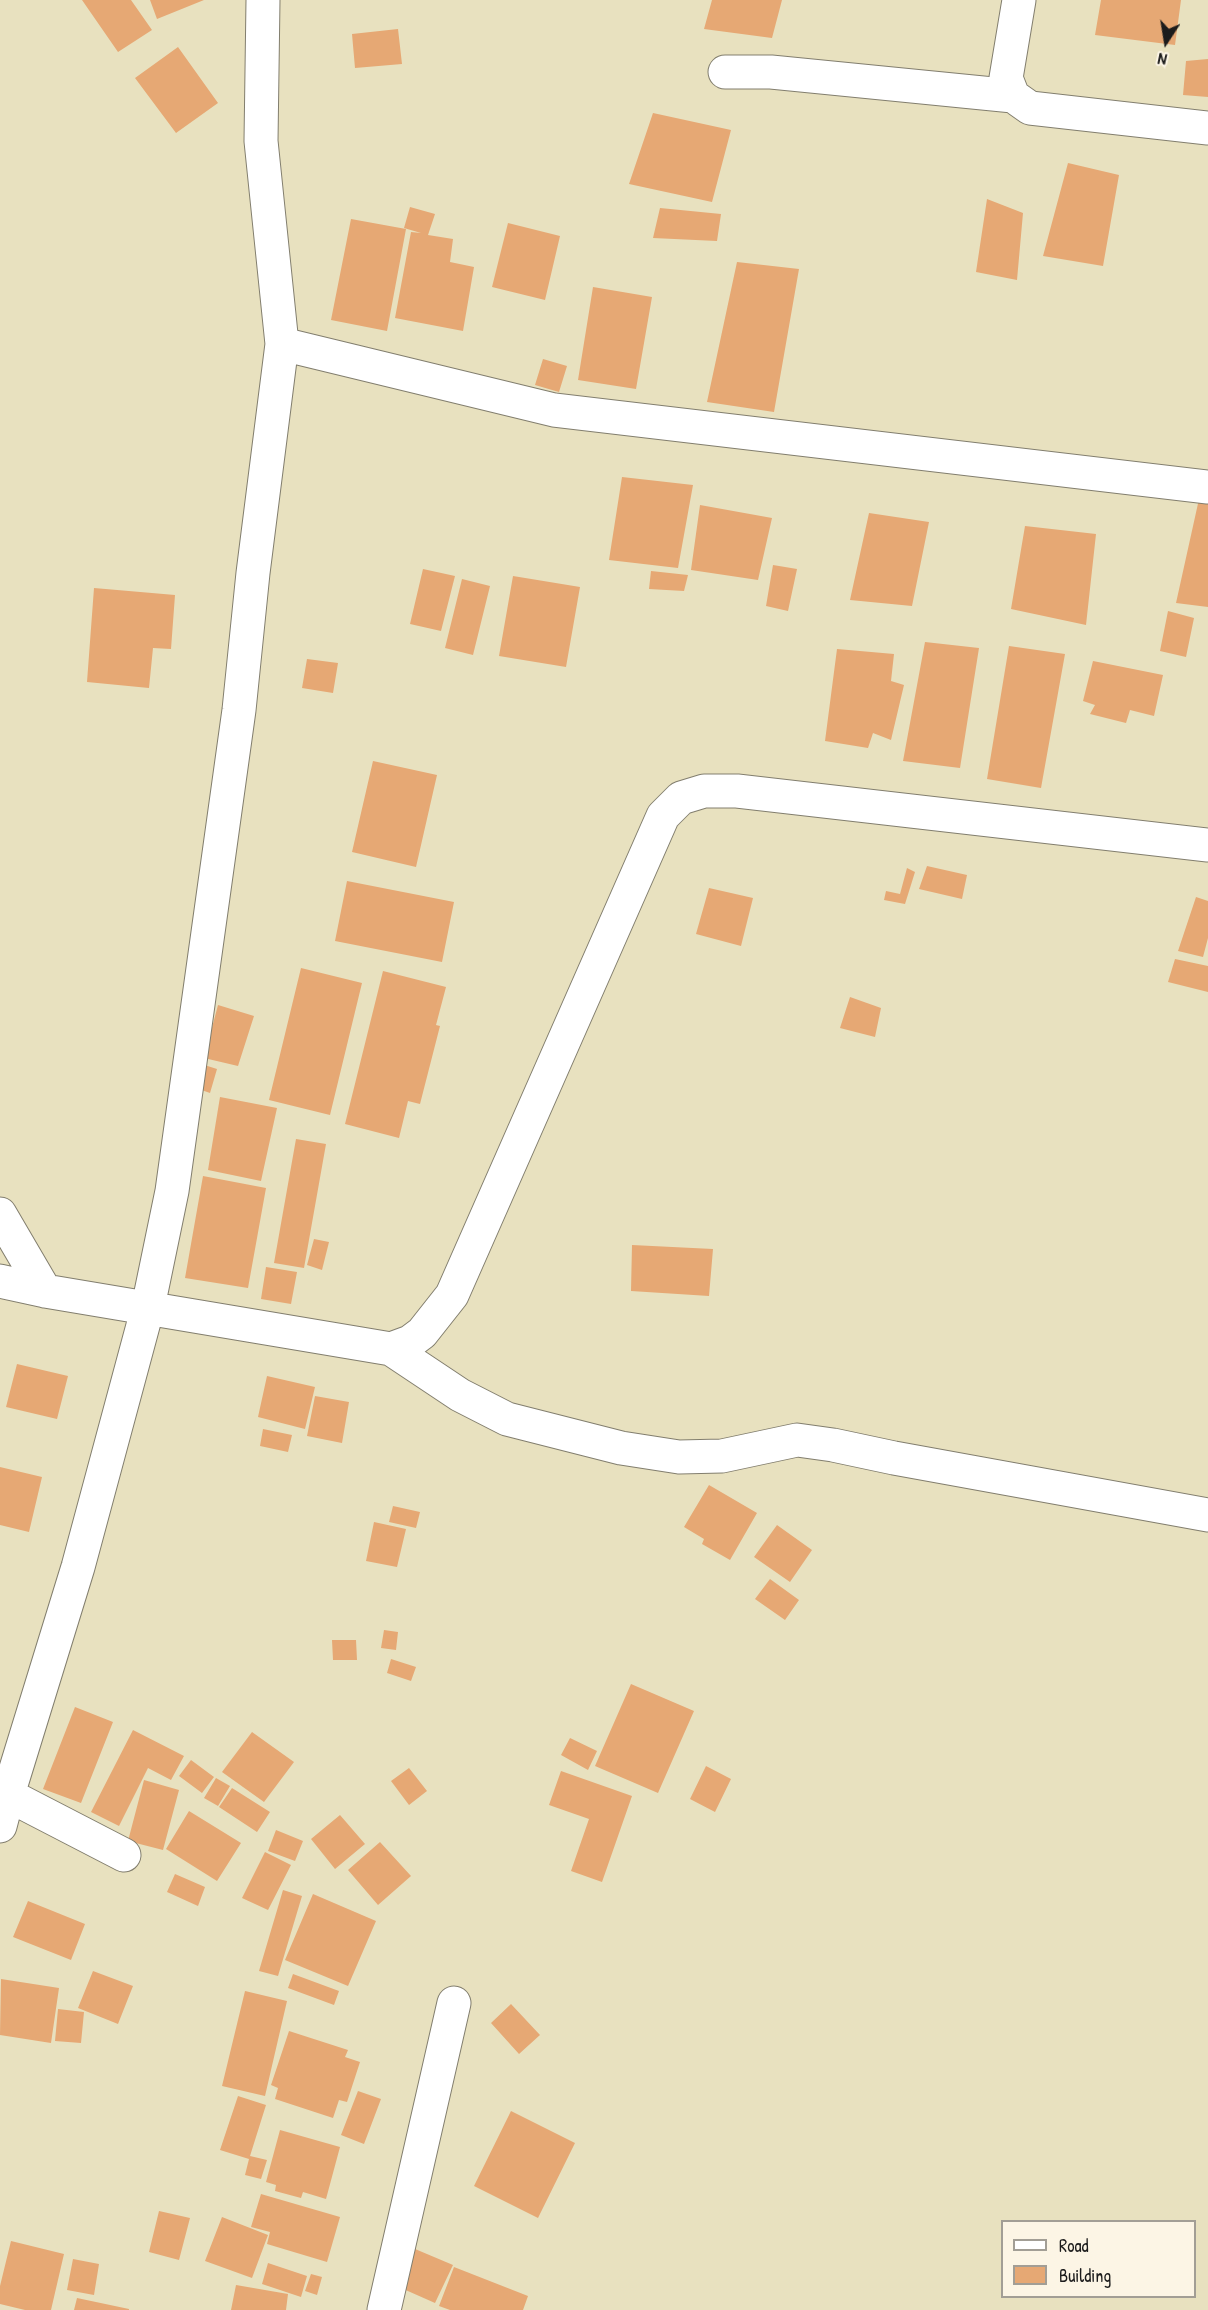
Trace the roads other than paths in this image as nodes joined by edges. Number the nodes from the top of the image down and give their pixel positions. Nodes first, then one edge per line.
1 (262, 0) edge
2 (1019, 0) edge
3 (725, 72) dead end
4 (1014, 96) junction
5 (1208, 128) edge
6 (282, 344) junction
7 (1208, 487) edge
8 (1208, 844) edge
9 (0, 1214) edge
10 (0, 1281) edge
11 (45, 1291) junction
12 (148, 1307) junction
13 (391, 1349) junction
14 (1208, 1515) edge
15 (8, 1795) junction
16 (0, 1826) edge
17 (124, 1855) dead end
18 (454, 2003) dead end
19 (384, 2310) edge

1 - 6 street
2 - 4 street
3 - 4 street
4 - 5 street
6 - 7 street
6 - 12 street
8 - 13 street
9 - 11 street
10 - 11 street
11 - 12 street
12 - 13 street
12 - 15 street
13 - 14 street
15 - 16 street
15 - 17 street
18 - 19 street

